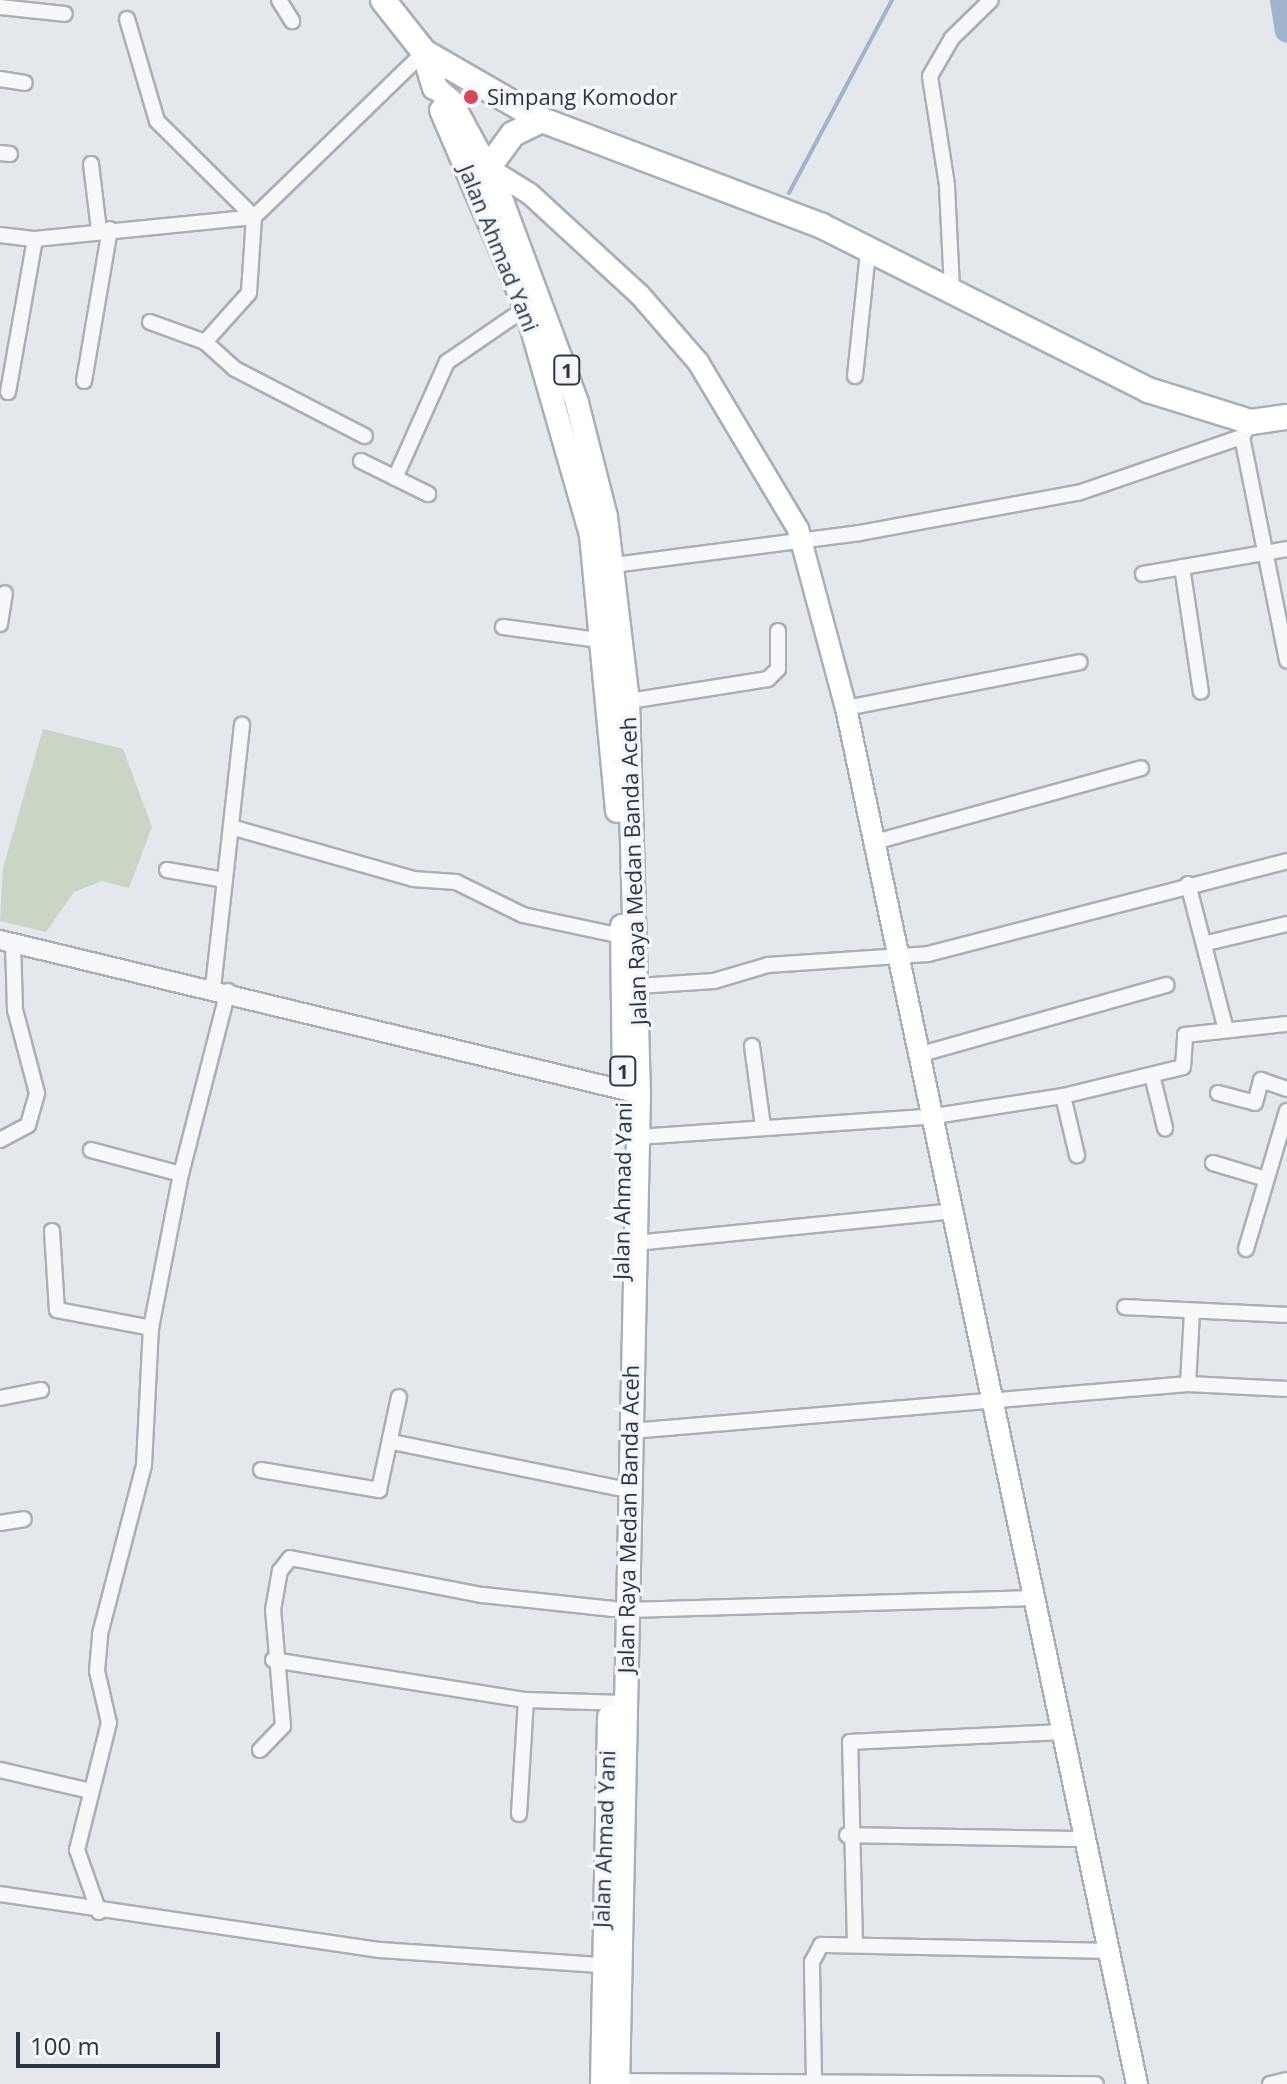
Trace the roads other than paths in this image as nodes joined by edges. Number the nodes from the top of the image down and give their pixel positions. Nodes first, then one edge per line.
1 (279, 0) edge
2 (383, 0) edge
3 (991, 0) edge
4 (0, 7) edge
5 (65, 14) dead end
6 (127, 19) dead end
7 (292, 21) dead end
8 (424, 52) junction
9 (0, 79) edge
10 (25, 83) dead end
11 (435, 87) junction
12 (542, 120) junction
13 (91, 164) dead end
14 (488, 168) junction
15 (254, 217) junction
16 (104, 229) junction
17 (0, 235) edge
18 (35, 239) junction
19 (868, 252) junction
20 (952, 289) junction
21 (526, 308) junction
22 (150, 322) dead end
23 (205, 342) junction
24 (855, 376) dead end
25 (84, 381) dead end
26 (8, 392) dead end
27 (1287, 417) edge
28 (1246, 430) junction
29 (365, 436) dead end
30 (361, 461) dead end
31 (395, 478) junction
32 (428, 494) dead end
33 (801, 539) junction
34 (1287, 549) edge
35 (1264, 553) junction
36 (614, 565) junction
37 (1182, 567) junction
38 (1143, 574) dead end
39 (5, 593) dead end
40 (0, 624) edge
41 (503, 627) dead end
42 (778, 631) dead end
43 (605, 641) junction
44 (1287, 661) edge
45 (1080, 662) dead end
46 (1201, 692) dead end
47 (620, 703) junction
48 (846, 708) junction
49 (242, 725) dead end
50 (1141, 768) dead end
51 (231, 827) junction
52 (875, 842) junction
53 (1287, 861) edge
54 (167, 870) dead end
55 (225, 880) junction
56 (1188, 884) junction
57 (1287, 924) edge
58 (622, 936) junction
59 (6, 941) edge
60 (1207, 943) junction
61 (898, 958) junction
62 (1167, 985) dead end
63 (638, 986) junction
64 (220, 990) junction
65 (1287, 1024) edge
66 (1226, 1030) junction
67 (752, 1046) dead end
68 (921, 1054) junction
69 (1152, 1075) junction
70 (1287, 1089) edge
71 (631, 1092) junction
72 (1218, 1093) dead end
73 (1063, 1096) junction
74 (1287, 1111) edge
75 (935, 1116) junction
76 (763, 1126) junction
77 (1165, 1128) dead end
78 (638, 1137) junction
79 (0, 1140) edge
80 (91, 1150) dead end
81 (1077, 1155) dead end
82 (1213, 1163) dead end
83 (181, 1174) junction
84 (1266, 1179) junction
85 (955, 1211) junction
86 (52, 1231) dead end
87 (635, 1243) junction
88 (1246, 1249) dead end
89 (1125, 1307) dead end
90 (1192, 1312) junction
91 (1287, 1315) edge
92 (151, 1328) junction
93 (1188, 1384) junction
94 (1287, 1389) edge
95 (41, 1390) dead end
96 (399, 1397) dead end
97 (0, 1398) edge
98 (993, 1399) junction
99 (631, 1431) junction
100 (392, 1442) junction
101 (261, 1470) dead end
102 (618, 1488) junction
103 (24, 1519) dead end
104 (0, 1523) edge
105 (1037, 1598) junction
106 (620, 1610) junction
107 (273, 1660) junction
108 (526, 1700) junction
109 (617, 1704) junction
110 (1062, 1732) junction
111 (260, 1750) dead end
112 (0, 1770) edge
113 (90, 1791) junction
114 (519, 1814) dead end
115 (847, 1835) junction
116 (1083, 1839) junction
117 (0, 1894) edge
118 (99, 1912) junction
119 (855, 1944) junction
120 (1106, 1951) junction
121 (599, 1965) junction
122 (1287, 2080) edge
123 (814, 2081) junction
124 (610, 2083) edge
125 (1096, 2084) edge
126 (1137, 2084) edge
127 (1270, 2084) edge

1 - 7 street
2 - 8 highway, Jalan Raya Medan Banda Aceh / 1
3 - 20 street
4 - 5 street
6 - 15 street
8 - 11 highway, Jalan Raya Medan Banda Aceh / 1
8 - 12 highway
8 - 15 street
9 - 10 street
11 - 14 main road, Jalan Raya Medan Banda Aceh / 1
11 - 21 main road, Jalan Ahmad Yani / 1
12 - 14 highway
12 - 19 highway
13 - 16 street
14 - 33 main road
14 - 36 main road, Jalan Raya Medan Banda Aceh / 1
15 - 16 street
15 - 23 street
16 - 18 street
16 - 25 street
17 - 18 street
18 - 26 street
19 - 20 highway
19 - 24 street
20 - 28 highway
21 - 31 street
21 - 43 main road, Jalan Ahmad Yani / 1
22 - 23 street
23 - 29 street
27 - 28 highway
28 - 33 street
28 - 35 street
30 - 31 street
31 - 32 street
33 - 36 street
33 - 48 main road
34 - 35 street
35 - 37 street
35 - 44 street
36 - 47 main road, Jalan Raya Medan Banda Aceh / 1
37 - 38 street
37 - 46 street
39 - 40 street
41 - 43 street
42 - 47 street
43 - 47 main road, Jalan Ahmad Yani / 1
45 - 48 street
47 - 58 main road, Jalan Ahmad Yani / 1
47 - 63 main road, Jalan Raya Medan Banda Aceh / 1
48 - 52 main road
49 - 51 street
50 - 52 street
51 - 55 street
51 - 58 street
52 - 61 main road
53 - 56 street
54 - 55 street
55 - 64 street
56 - 60 street
56 - 61 street
57 - 60 street
58 - 71 main road, Jalan Ahmad Yani / 1
59 - 64 street
59 - 79 street
60 - 66 street
61 - 63 street
61 - 68 main road
62 - 68 street
63 - 71 main road, Jalan Raya Medan Banda Aceh / 1
64 - 71 street
64 - 83 street
65 - 66 street
66 - 69 street
67 - 76 street
68 - 75 main road
69 - 73 street
69 - 77 street
70 - 72 street
71 - 78 main road, Jalan Raya Medan Banda Aceh / 1
71 - 102 main road, Jalan Ahmad Yani / 1
73 - 75 street
73 - 81 street
74 - 84 street
75 - 76 street
75 - 85 main road
76 - 78 street
78 - 87 main road, Jalan Raya Medan Banda Aceh / 1
80 - 83 street
82 - 84 street
83 - 92 street
84 - 88 street
85 - 87 street
85 - 98 main road
86 - 92 street
87 - 99 main road, Jalan Raya Medan Banda Aceh / 1
89 - 90 street
90 - 91 street
90 - 93 street
92 - 113 street
93 - 94 street
93 - 98 street
95 - 97 street
96 - 100 street
98 - 99 street
98 - 105 main road
99 - 106 main road, Jalan Raya Medan Banda Aceh / 1
100 - 101 street
100 - 102 street
102 - 106 main road, Jalan Ahmad Yani / 1
103 - 104 street
105 - 106 street
105 - 110 main road
106 - 107 street
106 - 109 main road, Jalan Ahmad Yani / 1
107 - 108 street
107 - 111 street
108 - 109 street
108 - 114 street
109 - 121 main road, Jalan Ahmad Yani / 1
109 - 124 main road, Jalan Raya Medan Banda Aceh / 1
110 - 115 street
110 - 116 main road
112 - 113 street
113 - 118 street
115 - 116 street
115 - 119 street
116 - 120 main road
117 - 118 street
118 - 121 street
119 - 120 street
119 - 123 street
120 - 126 main road
121 - 124 main road, Jalan Ahmad Yani / 1
122 - 127 street
123 - 124 street
123 - 125 street

